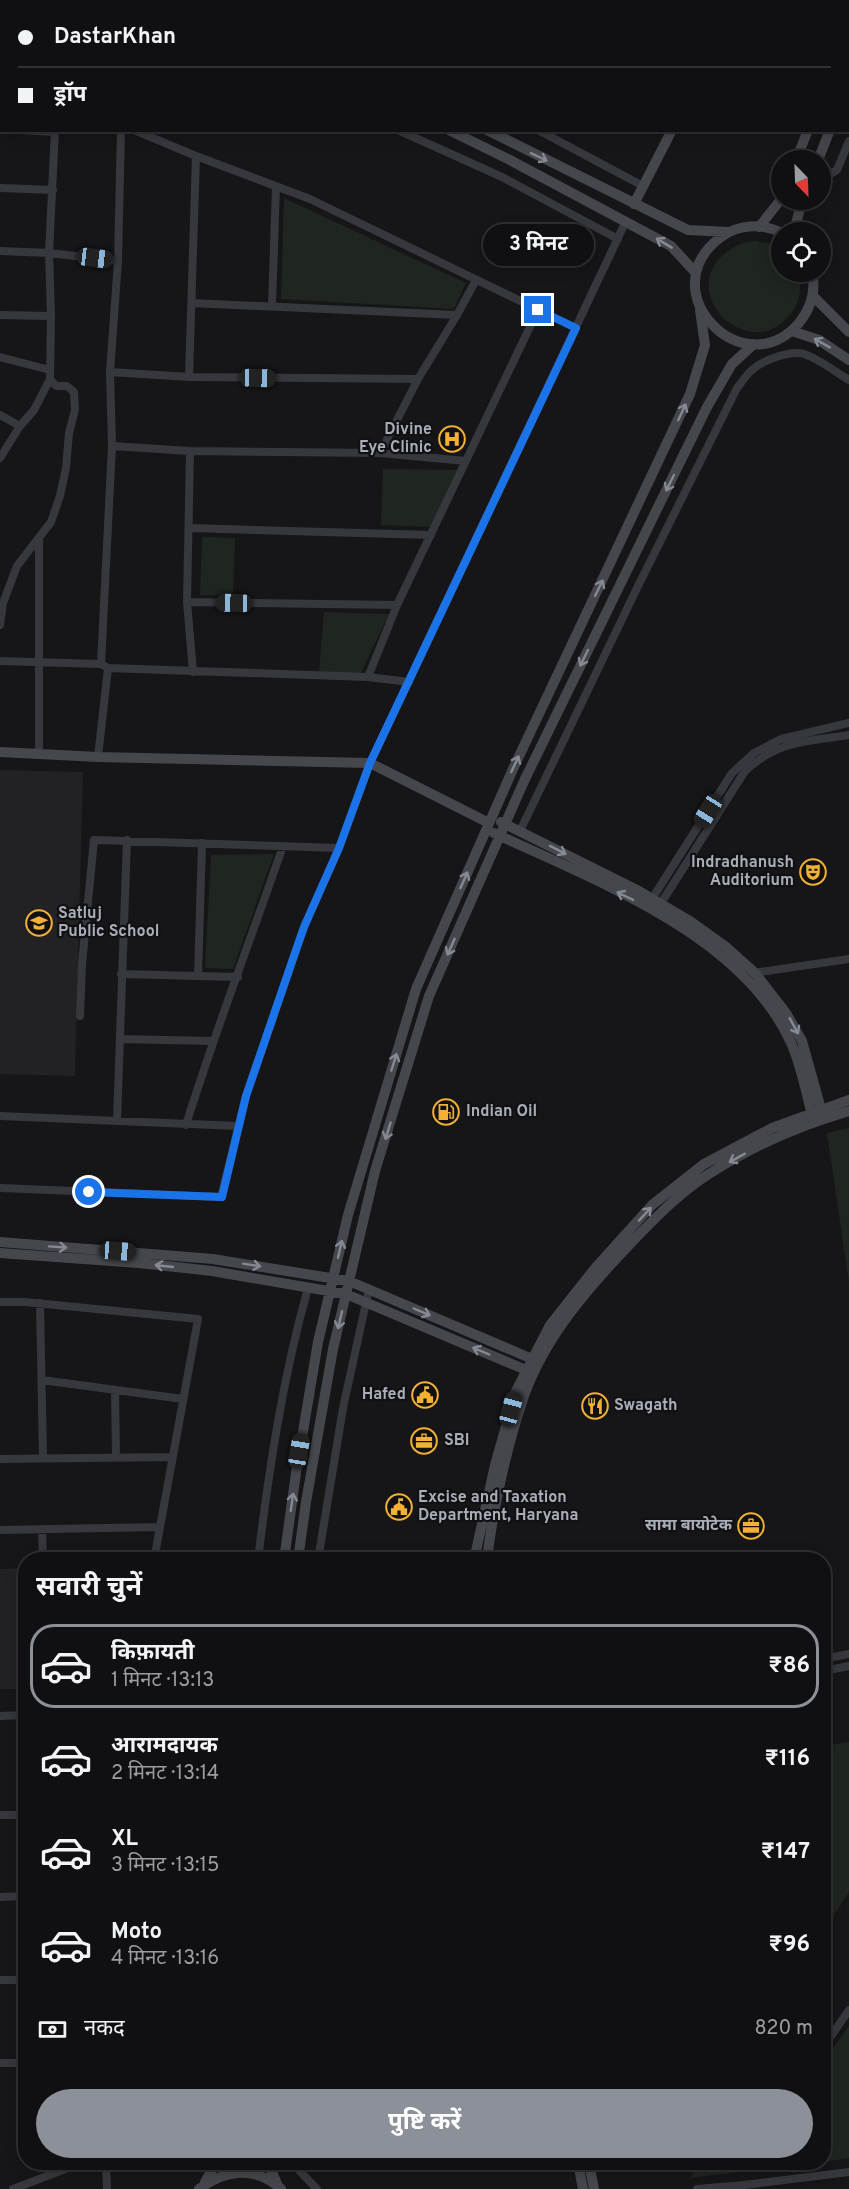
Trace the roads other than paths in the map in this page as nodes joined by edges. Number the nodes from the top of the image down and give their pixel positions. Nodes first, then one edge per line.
1 (56, 132) edge
2 (120, 132) edge
3 (139, 132) edge
4 (402, 132) edge
5 (453, 132) edge
6 (491, 132) edge
7 (542, 132) edge
8 (671, 132) edge
9 (807, 132) edge
10 (829, 132) edge
11 (849, 141) edge
12 (800, 150) edge
13 (822, 150) edge
14 (196, 156) junction
15 (831, 174) edge
16 (276, 186) junction
17 (643, 186) junction
18 (0, 189) edge
19 (53, 190) junction
20 (634, 204) junction
21 (772, 210) edge
22 (626, 222) junction
23 (759, 227) junction
24 (771, 228) edge
25 (728, 232) junction
26 (618, 239) junction
27 (0, 251) edge
28 (49, 253) junction
29 (118, 261) junction
30 (696, 273) junction
31 (476, 280) junction
32 (812, 282) edge
33 (813, 296) junction
34 (192, 303) junction
35 (272, 306) junction
36 (538, 310) junction
37 (700, 310) junction
38 (0, 315) edge
39 (458, 315) junction
40 (51, 316) junction
41 (576, 328) junction
42 (792, 331) junction
43 (849, 332) edge
44 (754, 344) junction
45 (0, 357) edge
46 (849, 360) edge
47 (110, 372) junction
48 (50, 375) junction
49 (189, 377) junction
50 (418, 379) junction
51 (849, 380) edge
52 (0, 415) edge
53 (20, 426) junction
54 (112, 446) junction
55 (190, 451) junction
56 (380, 453) junction
57 (0, 458) edge
58 (466, 461) junction
59 (189, 528) junction
60 (431, 535) junction
61 (39, 538) junction
62 (188, 602) junction
63 (397, 605) junction
64 (0, 625) edge
65 (0, 661) edge
66 (39, 662) junction
67 (105, 666) junction
68 (193, 672) junction
69 (368, 677) junction
70 (409, 682) junction
71 (849, 723) edge
72 (849, 735) edge
73 (0, 752) edge
74 (39, 753) junction
75 (98, 757) junction
76 (370, 763) junction
77 (489, 823) junction
78 (505, 824) junction
79 (520, 831) junction
80 (500, 836) junction
81 (127, 840) junction
82 (202, 843) junction
83 (283, 846) junction
84 (339, 848) junction
85 (654, 905) junction
86 (849, 959) edge
87 (741, 973) junction
88 (121, 974) junction
89 (755, 974) junction
90 (198, 976) junction
91 (238, 977) junction
92 (80, 1016) dead end
93 (120, 1039) junction
94 (212, 1041) junction
95 (849, 1100) edge
96 (849, 1111) edge
97 (0, 1116) edge
98 (818, 1116) junction
99 (117, 1121) junction
100 (186, 1125) junction
101 (238, 1126) junction
102 (0, 1188) edge
103 (0, 1242) edge
104 (0, 1253) edge
105 (333, 1278) junction
106 (349, 1281) junction
107 (308, 1288) junction
108 (369, 1290) junction
109 (330, 1292) junction
110 (346, 1294) junction
111 (0, 1302) edge
112 (365, 1302) junction
113 (40, 1303) junction
114 (533, 1366) junction
115 (42, 1380) junction
116 (116, 1390) junction
117 (183, 1399) junction
118 (172, 1456) junction
119 (116, 1457) junction
120 (43, 1458) junction
121 (0, 1459) edge
122 (490, 1511) junction
123 (159, 1527) junction
124 (42, 1529) junction
125 (0, 1530) edge
126 (43, 1552) edge
127 (155, 1552) edge
128 (259, 1552) edge
129 (285, 1552) edge
130 (299, 1552) edge
131 (319, 1552) edge
132 (477, 1552) edge
133 (487, 1552) edge
134 (849, 1654) edge
135 (831, 1658) edge
136 (849, 1666) edge
137 (831, 1670) edge
138 (18, 1715) edge
139 (0, 1716) edge
140 (0, 1815) edge
141 (18, 1815) edge
142 (0, 1896) edge
143 (18, 1896) edge
144 (0, 1980) edge
145 (18, 1980) edge
146 (849, 2010) edge
147 (831, 2036) edge
148 (0, 2063) edge
149 (18, 2063) edge
150 (63, 2170) edge
151 (106, 2170) edge
152 (212, 2170) edge
153 (272, 2170) edge
154 (299, 2170) edge
155 (579, 2170) edge
156 (590, 2170) edge
157 (849, 2172) edge
158 (55, 2173) joint
159 (280, 2187) edge
160 (200, 2188) edge
161 (13, 2189) edge
162 (106, 2189) edge
163 (317, 2189) edge
164 (583, 2189) edge
165 (594, 2189) edge
166 (697, 2189) edge

1 - 19 street
2 - 29 street
3 - 14 street
4 - 26 street
5 - 22 street
6 -> 20 street
7 - 17 street
8 - 17 street
9 - 12 street
10 - 13 street
11 - 15 street
14 - 16 street
14 - 34 street
16 - 31 street
16 - 35 street
17 - 20 street
18 - 19 street
19 - 28 street
20 - 25 street
21 - 23 street
22 - 26 street
30 -> 22 street
23 - 24 street
23 - 25 street
25 - 30 street
26 - 41 street
27 - 28 street
28 - 29 street
28 - 40 street
29 - 47 street
30 - 37 street
31 - 36 street
31 - 39 street
32 - 33 street
33 - 42 street
33 - 43 street
34 - 35 street
34 - 49 street
35 - 39 street
36 - 41 street
36 - 58 street
37 - 44 street
77 -> 37 street
38 - 40 street
39 - 50 street
40 - 48 street
41 - 70 street
42 - 44 street
46 -> 42 street
44 -> 78 street
45 - 48 street
47 - 49 street
47 - 54 street
48 - 53 street
48 - 61 street
49 - 50 street
50 - 56 street
51 - 79 street
52 - 53 street
53 - 57 street
54 - 55 street
54 - 67 street
55 - 56 street
55 - 59 street
56 - 58 street
58 - 60 street
59 - 60 street
59 - 62 street
60 - 63 street
61 - 64 street
61 - 66 street
62 - 63 street
62 - 68 street
63 - 69 street
65 - 66 street
66 - 67 street
66 - 74 street
67 - 68 street
67 - 75 street
68 - 69 street
69 - 70 street
70 - 76 street
71 - 85 street
72 - 85 street
73 - 74 street
74 - 75 street
75 - 76 street
76 - 77 street
76 - 84 street
77 - 78 street
77 - 80 street
105 -> 77 street
78 - 79 street
78 - 80 street
79 -> 85 street
85 -> 80 street
80 -> 106 street
81 - 82 street
81 - 88 street
81 - 92 street
82 - 83 street
82 - 90 street
83 - 84 street
83 - 91 street
84 - 101 street
85 - 87 street
85 - 89 street
86 - 89 street
87 - 89 street
87 - 98 street
88 - 90 street
88 - 93 street
89 -> 98 street
90 - 91 street
91 - 94 street
93 - 94 street
93 - 99 street
94 - 100 street
95 - 98 street
96 - 98 street
97 - 99 street
98 - 114 street
99 - 100 street
100 - 101 street
101 - 102 street
103 -> 105 street
107 -> 104 street
105 - 106 street
105 - 109 street
106 - 108 street
106 - 110 street
107 - 109 street
107 - 128 street
108 - 112 street
108 -> 114 street
109 - 110 street
129 -> 109 street
110 - 112 street
110 -> 130 street
111 - 113 street
114 -> 112 street
112 - 131 street
113 - 115 street
113 - 117 street
114 - 122 street
115 - 116 street
115 - 120 street
116 - 117 street
116 - 119 street
117 - 118 street
118 - 119 street
118 - 123 street
119 - 120 street
120 - 121 street
122 - 132 street
122 - 133 street
123 - 124 street
123 - 127 street
124 - 125 street
124 - 126 street
134 - 135 street
136 - 137 street
138 - 139 street
140 - 141 street
142 - 143 street
144 - 145 street
146 - 147 street
148 - 149 street
150 - 158 street
151 - 162 street
152 - 160 street
153 - 159 street
154 - 163 street
155 - 164 street
156 - 165 street
157 - 166 street
158 - 161 street
159 - 160 street

